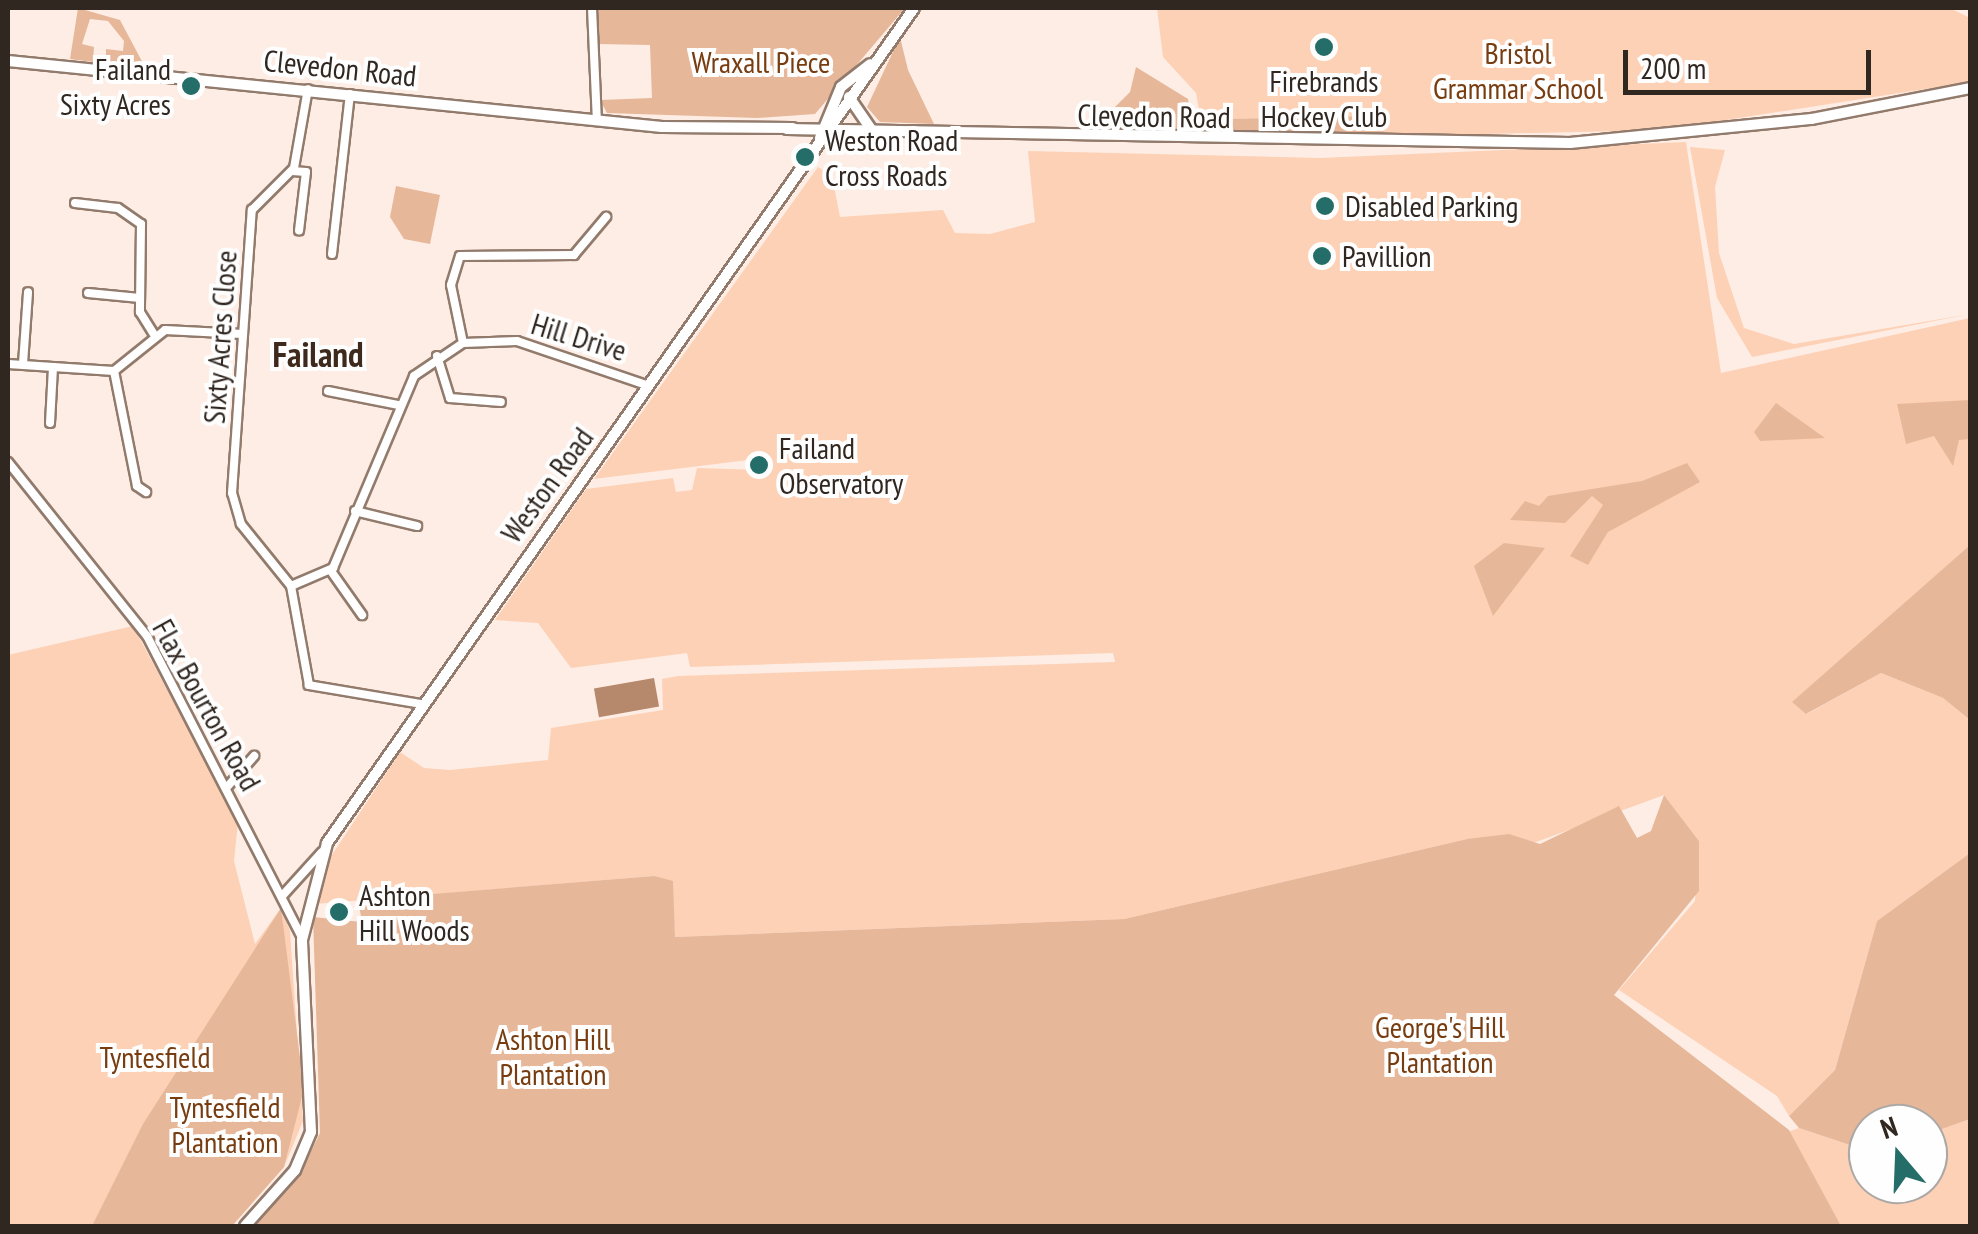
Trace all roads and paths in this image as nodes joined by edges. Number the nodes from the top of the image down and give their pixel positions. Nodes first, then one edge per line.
1 (592, 8) edge
2 (914, 8) edge
3 (8, 61) edge
4 (874, 61) junction
5 (1970, 88) edge
6 (308, 90) junction
7 (350, 94) junction
8 (850, 98) junction
9 (597, 121) junction
10 (826, 130) junction
11 (873, 132) junction
12 (292, 171) junction
13 (80, 200) dead end
14 (606, 217) dead end
15 (299, 231) dead end
16 (332, 254) dead end
17 (94, 290) dead end
18 (28, 292) dead end
19 (140, 298) junction
20 (154, 334) junction
21 (243, 334) junction
22 (463, 343) junction
23 (438, 356) junction
24 (8, 364) edge
25 (23, 364) junction
26 (53, 366) junction
27 (114, 371) junction
28 (338, 379) dead end
29 (649, 386) junction
30 (500, 402) dead end
31 (398, 405) junction
32 (50, 412) junction
33 (61, 412) dead end
34 (50, 423) dead end
35 (8, 462) edge
36 (146, 492) dead end
37 (355, 511) junction
38 (412, 523) dead end
39 (331, 570) junction
40 (291, 586) junction
41 (362, 616) dead end
42 (422, 704) junction
43 (254, 756) dead end
44 (248, 766) junction
45 (259, 772) dead end
46 (228, 786) junction
47 (322, 852) junction
48 (283, 896) junction
49 (302, 940) junction
50 (246, 1226) edge

1 - 9 street
2 - 4 main road
3 - 6 main road, Clevedon Road
4 - 8 main road
4 - 10 main road
5 - 11 main road, Clevedon Road
6 - 7 main road, Clevedon Road
6 - 12 street
7 - 9 main road, Clevedon Road
7 - 16 street
8 - 10 main road
8 - 11 main road
9 - 10 main road, Clevedon Road
10 - 11 main road, Clevedon Road
10 - 29 main road, Weston Road
12 - 15 street
12 - 21 street, Sixty Acres Close
13 - 19 street
14 - 22 street
17 - 19 street
18 - 25 street
19 - 20 street
20 - 21 street
20 - 27 street
21 - 40 street, Sixty Acres Close
22 - 23 street, Hill Drive
22 - 29 street, Hill Drive
23 - 30 street
23 - 31 street, Hill Drive
24 - 25 street
25 - 26 street
26 - 27 street
26 - 32 street
27 - 36 street
28 - 31 street
29 - 42 main road, Weston Road
31 - 37 street, Hill Drive
32 - 33 street
32 - 34 street
35 - 46 street, Flax Bourton Road
37 - 38 street
37 - 39 street, Hill Drive
39 - 40 street
39 - 41 street
40 - 42 street
42 - 47 main road, Weston Road
43 - 44 street
44 - 45 street
44 - 46 street
46 - 48 street, Flax Bourton Road
47 - 48 street, Weston Road
47 - 49 main road, Weston Road
48 - 49 street, Flax Bourton Road
49 - 50 main road, Weston Road

